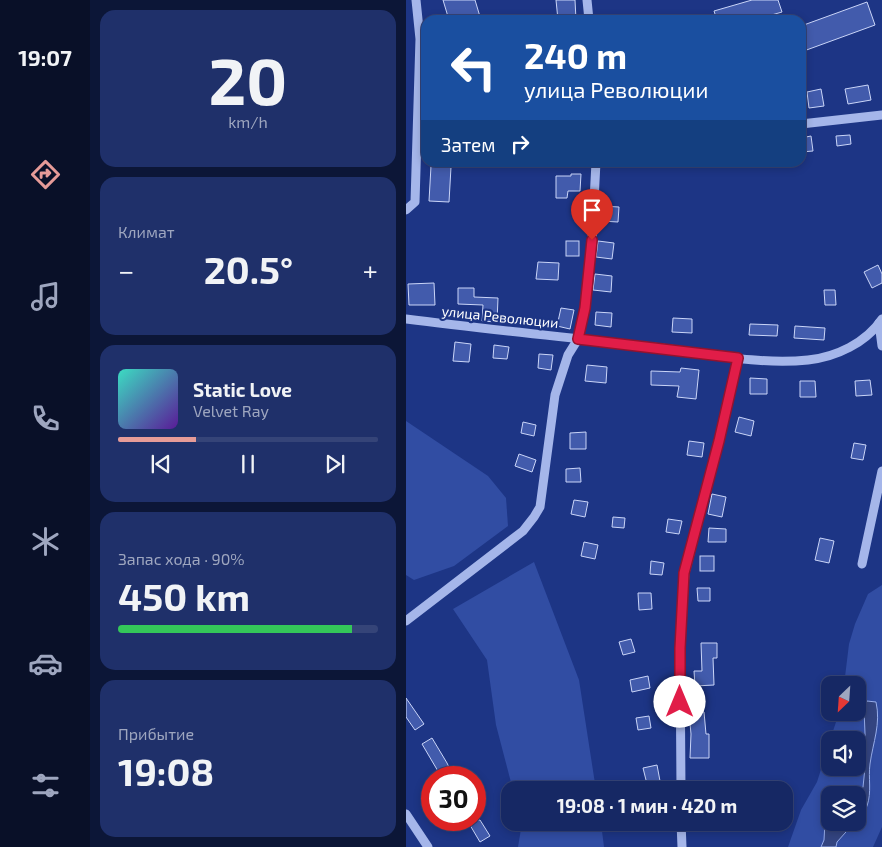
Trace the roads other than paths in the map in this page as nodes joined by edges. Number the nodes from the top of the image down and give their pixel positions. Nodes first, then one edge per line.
1 (416, 0) edge
2 (587, 0) edge
3 (588, 15) edge
4 (882, 115) edge
5 (806, 123) edge
6 (596, 167) edge
7 (406, 210) edge
8 (406, 319) edge
9 (880, 321) edge
10 (578, 339) junction
11 (882, 346) edge
12 (738, 358) junction
13 (882, 471) edge
14 (862, 564) dead end
15 (406, 621) edge
16 (681, 781) edge
17 (406, 814) edge
18 (681, 831) edge
19 (428, 847) edge
20 (682, 847) edge

1 - 7 street
2 - 3 street
4 - 5 street
6 - 10 street
8 - 10 street, улица Революции
9 - 11 street, улица Революции
9 - 12 street, улица Революции
10 - 12 street, улица Революции
10 - 15 street
12 - 16 street
13 - 14 street
17 - 19 street
18 - 20 street

